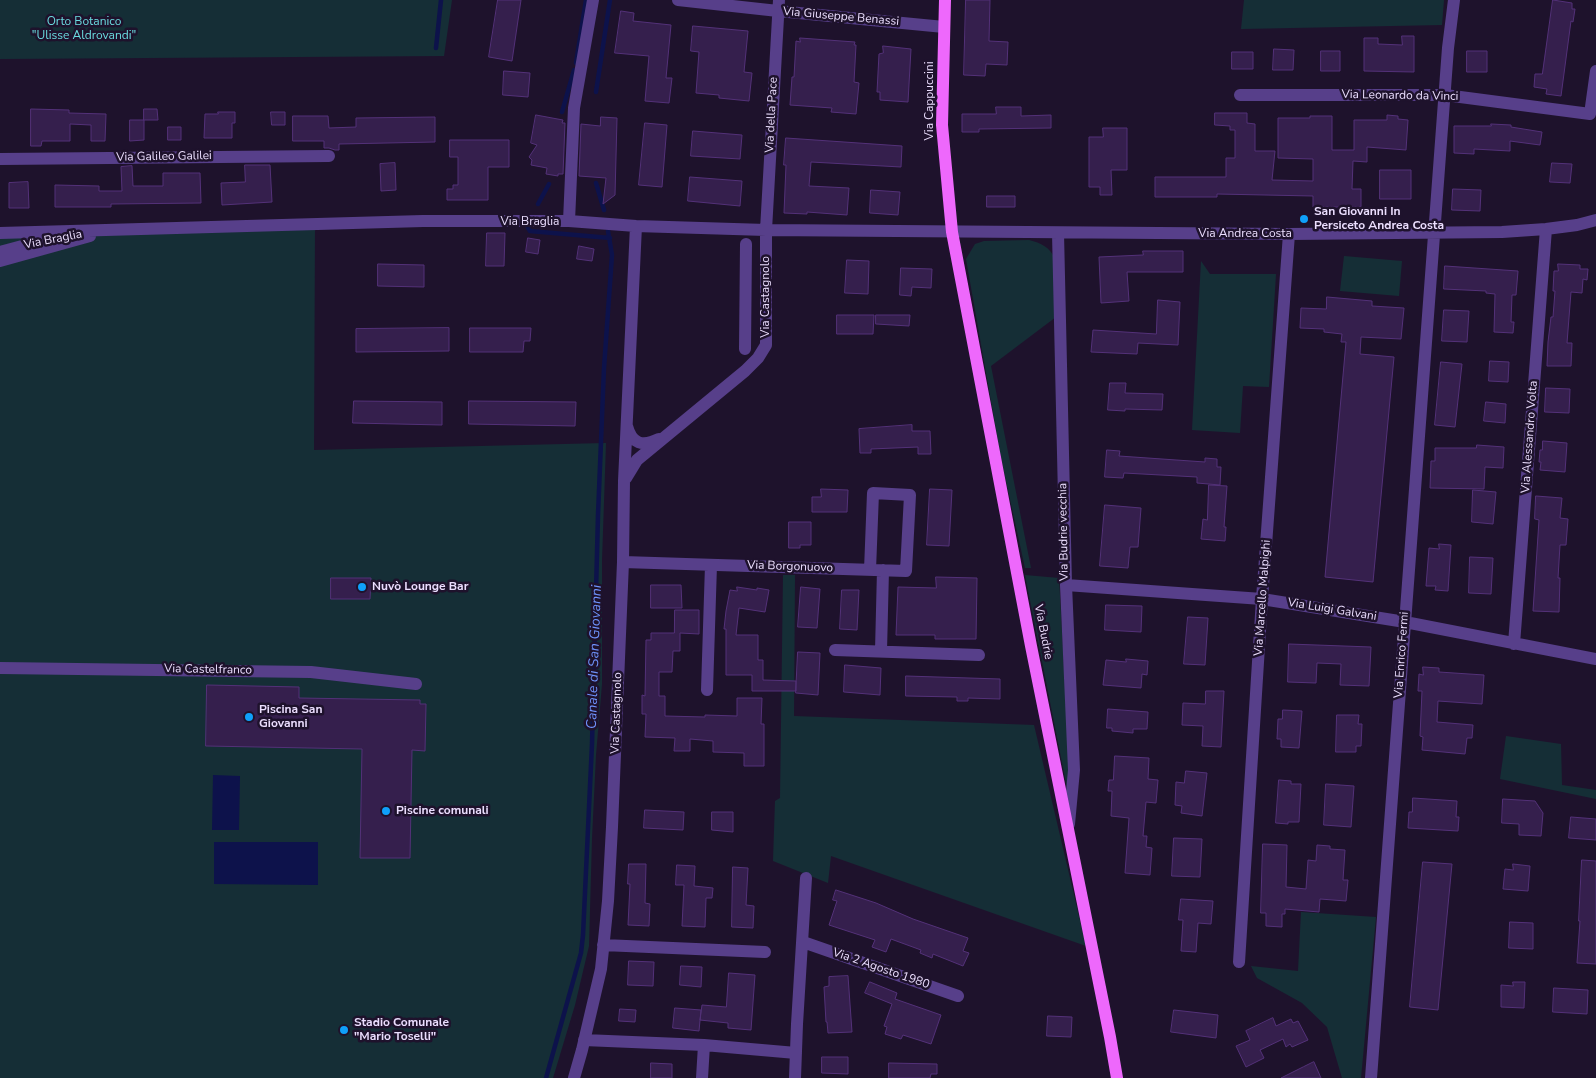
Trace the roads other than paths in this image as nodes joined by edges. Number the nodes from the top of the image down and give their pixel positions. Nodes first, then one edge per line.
1 (593, 0) edge
2 (678, 0) edge
3 (945, 0) edge
4 (1454, 0) edge
5 (778, 6) edge
6 (944, 27) junction
7 (1596, 70) edge
8 (1240, 94) dead end
9 (1445, 94) junction
10 (329, 156) dead end
11 (0, 159) edge
12 (1596, 220) edge
13 (569, 221) junction
14 (636, 226) junction
15 (766, 230) junction
16 (1546, 230) junction
17 (107, 231) junction
18 (952, 232) junction
19 (1058, 232) junction
20 (0, 233) edge
21 (1434, 233) junction
22 (1289, 234) junction
23 (746, 244) dead end
24 (0, 252) edge
25 (0, 262) edge
26 (745, 350) dead end
27 (627, 426) junction
28 (663, 437) junction
29 (624, 481) junction
30 (623, 562) junction
31 (711, 565) junction
32 (870, 570) junction
33 (883, 570) junction
34 (1066, 585) junction
35 (1262, 599) junction
36 (1405, 622) junction
37 (1514, 644) junction
38 (834, 650) dead end
39 (881, 651) junction
40 (979, 655) dead end
41 (1596, 659) edge
42 (0, 668) edge
43 (416, 684) dead end
44 (707, 690) dead end
45 (1068, 830) junction
46 (806, 878) dead end
47 (803, 942) junction
48 (603, 945) junction
49 (765, 952) dead end
50 (1238, 962) dead end
51 (958, 996) dead end
52 (1110, 1037) junction
53 (584, 1040) junction
54 (704, 1045) junction
55 (796, 1053) junction
56 (574, 1078) edge
57 (702, 1078) edge
58 (795, 1078) edge
59 (1117, 1078) edge
60 (1124, 1078) edge
61 (1371, 1078) edge

1 - 13 street
2 - 5 street, Via Giuseppe Benassi
3 - 6 main road, Via Cappuccini
4 - 9 street, Via Enrico Fermi
5 - 6 street, Via Giuseppe Benassi
5 - 15 street, Via della Pace
6 - 18 main road, Via Cappuccini
7 - 9 street, Via Leonardo da Vinci
8 - 9 street, Via Leonardo da Vinci
9 - 21 street, Via Enrico Fermi
10 - 11 street, Via Galileo Galilei
12 - 16 street, Via Andrea Costa
13 - 14 street, Via Braglia
13 - 17 street, Via Braglia
14 - 15 street, Via Braglia
14 - 27 street, Via Castagnolo
15 - 18 street, Via Braglia
15 - 28 street, Via Castagnolo
16 - 21 street, Via Andrea Costa
16 - 37 street, Via Alessandro Volta
17 - 20 street, Via Braglia
17 - 24 street, Via Braglia
17 - 25 street
18 - 19 street, Via Andrea Costa
18 - 45 main road, Via Budrie
19 - 22 street, Via Andrea Costa
19 - 34 street, Via Budrie vecchia
21 - 22 street, Via Andrea Costa
21 - 36 street, Via Enrico Fermi
22 - 35 street, Via Marcello Malpighi
23 - 26 street
27 - 28 street, Via Castagnolo
27 - 29 street, Via Castagnolo
28 - 29 street, Via Castagnolo
29 - 30 street, Via Castagnolo
30 - 31 street, Via Borgonuovo
30 - 48 street, Via Castagnolo
31 - 32 street, Via Borgonuovo
31 - 44 street
32 - 33 street, Via Borgonuovo
32 - 33 street, Via Borgonuovo
33 - 39 street
34 - 35 street, Via Luigi Galvani
34 - 45 street, Via Budrie vecchia
35 - 36 street, Via Luigi Galvani
35 - 50 street, Via Marcello Malpighi
36 - 37 street, Via Luigi Galvani
36 - 61 street, Via Enrico Fermi
37 - 41 street, Via Luigi Galvani
38 - 39 street
39 - 40 street
42 - 43 street, Via Castelfranco
45 - 52 main road, Via Budrie
46 - 47 street
47 - 51 street, Via 2 Agosto 1980
47 - 55 street
48 - 49 street
48 - 53 street, Via Castagnolo
52 - 59 main road, Via Budrie
52 - 60 main road, Via Budrie
53 - 54 street
53 - 56 street, Via Castagnolo
54 - 55 street
54 - 57 street
55 - 58 street

